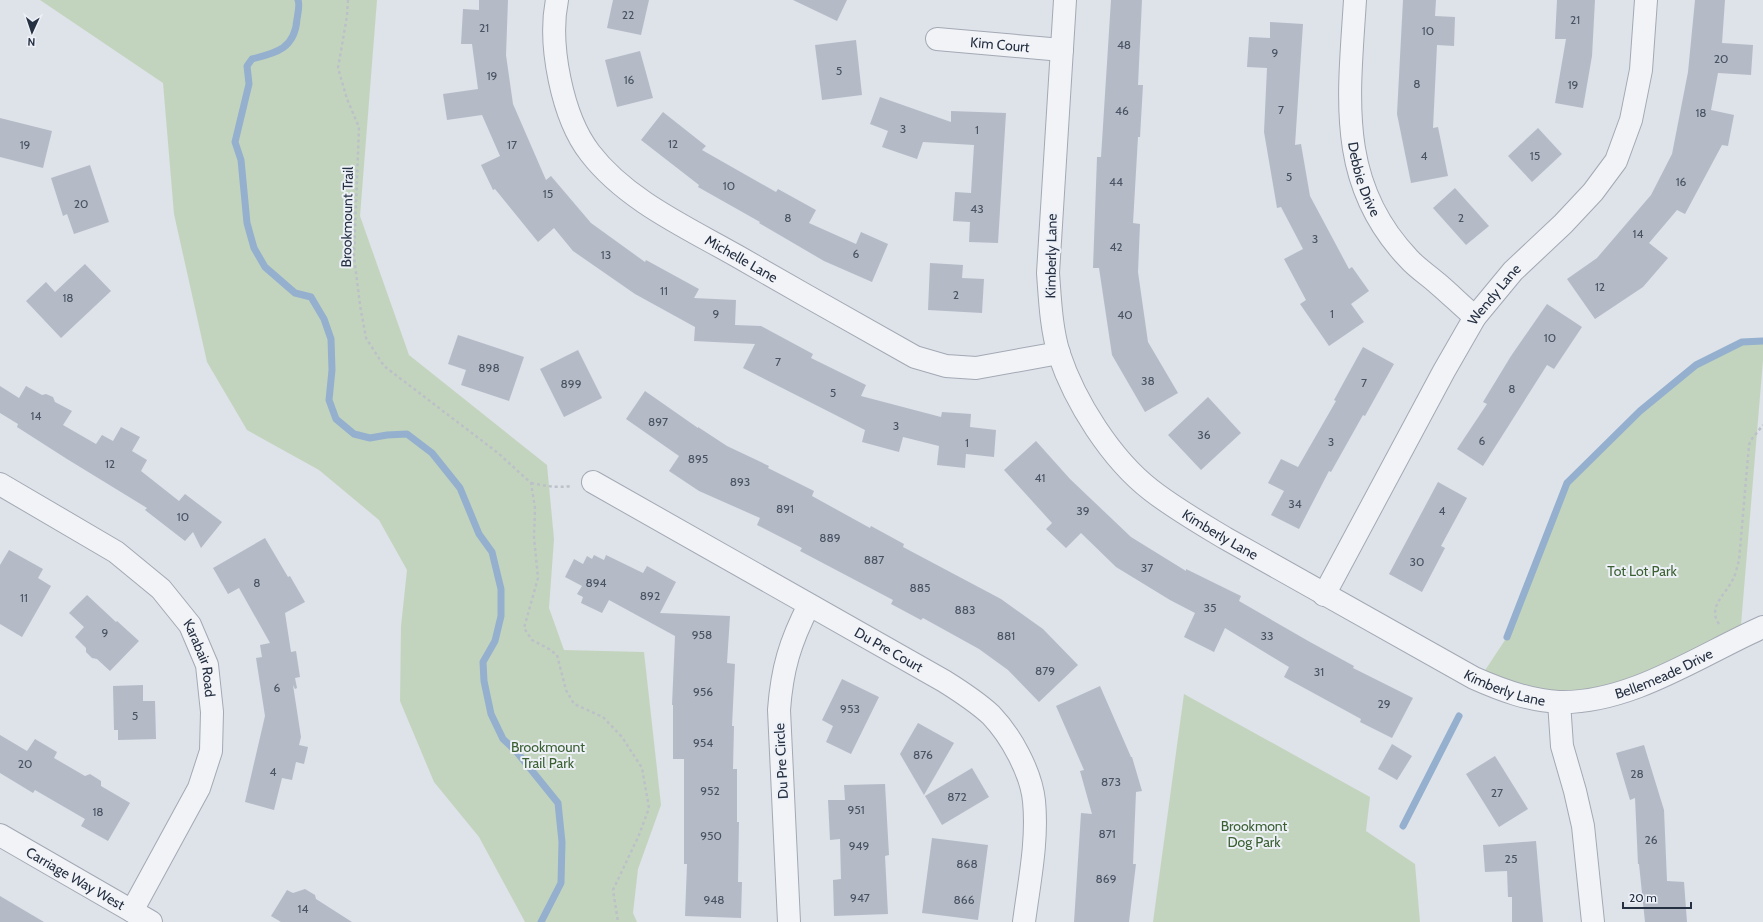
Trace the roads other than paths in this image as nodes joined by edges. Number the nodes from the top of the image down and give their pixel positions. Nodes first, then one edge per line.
1 (557, 0) edge
2 (1065, 0) edge
3 (1355, 0) edge
4 (1646, 0) edge
5 (937, 39) dead end
6 (1062, 50) junction
7 (1475, 317) junction
8 (1059, 353) junction
9 (593, 482) road end
10 (0, 484) edge
11 (1324, 595) junction
12 (809, 605) junction
13 (1763, 627) edge
14 (1559, 702) junction
15 (0, 834) edge
16 (132, 911) junction
17 (151, 922) edge
18 (790, 922) edge
19 (1024, 922) edge
20 (1593, 922) edge

1 - 8 street, Michelle Lane
2 - 6 street, Kimberly Lane
3 - 7 street, Debbie Drive
4 - 7 street, Wendy Lane
5 - 6 street, Kim Court
6 - 8 street, Kimberly Lane
7 - 11 street, Wendy Lane
8 - 11 street, Kimberly Lane
9 - 12 street, Du Pre Court
10 - 16 street, Karabair Road
11 - 14 street, Kimberly Lane
12 - 18 street, Du Pre Circle
12 - 19 street, Du Pre Court
13 - 14 street, Bellemeade Drive
14 - 20 street, Kimberly Lane
15 - 16 street, Carriage Way West
16 - 17 street, Carriage Way West

